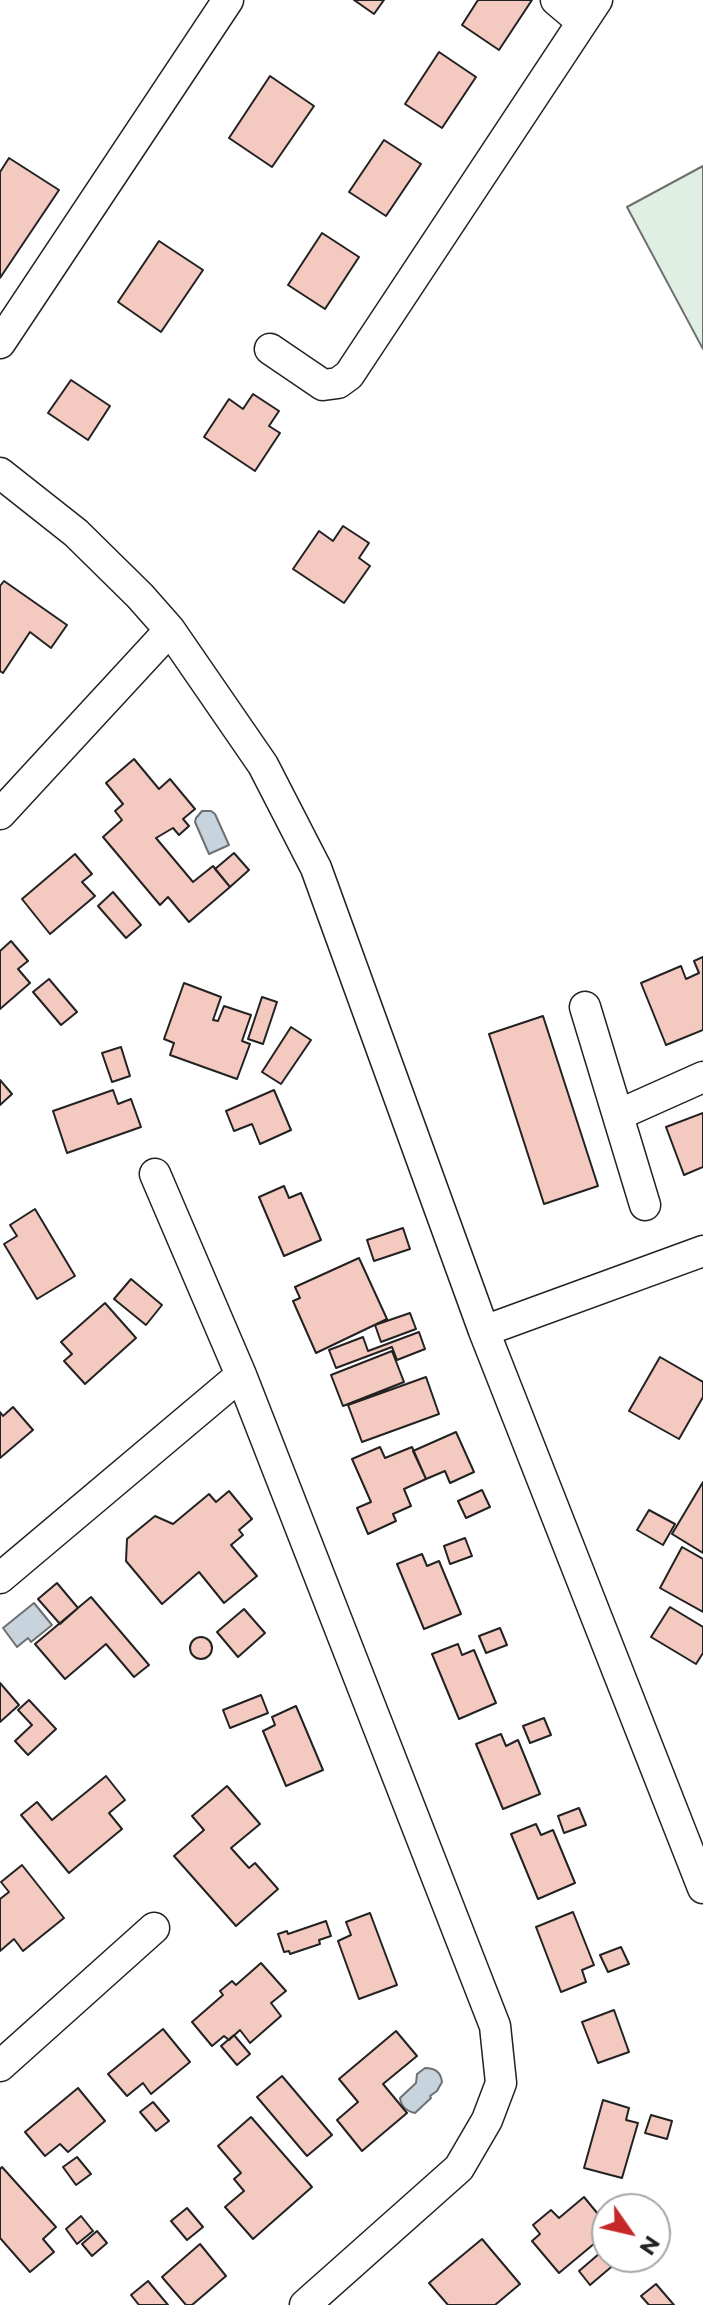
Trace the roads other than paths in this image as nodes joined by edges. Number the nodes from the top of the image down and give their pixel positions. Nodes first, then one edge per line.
1 (228, 0) edge
2 (556, 0) edge
3 (589, 11) edge
4 (0, 343) edge
5 (270, 349) dead end
6 (0, 473) edge
7 (170, 630) junction
8 (0, 814) edge
9 (585, 1007) dead end
10 (703, 1077) edge
11 (618, 1115) junction
12 (155, 1174) dead end
13 (645, 1205) dead end
14 (703, 1251) edge
15 (484, 1331) junction
16 (241, 1375) junction
17 (0, 1578) edge
18 (703, 1888) edge
19 (154, 1928) dead end
20 (0, 2066) edge
21 (305, 2305) edge

1 - 4 street
2 - 3 street
3 - 5 street
6 - 7 street
7 - 8 street
7 - 15 street
9 - 11 street
10 - 11 street
11 - 13 street
12 - 16 street
14 - 15 street
15 - 18 street
16 - 17 street
16 - 21 street
19 - 20 street

